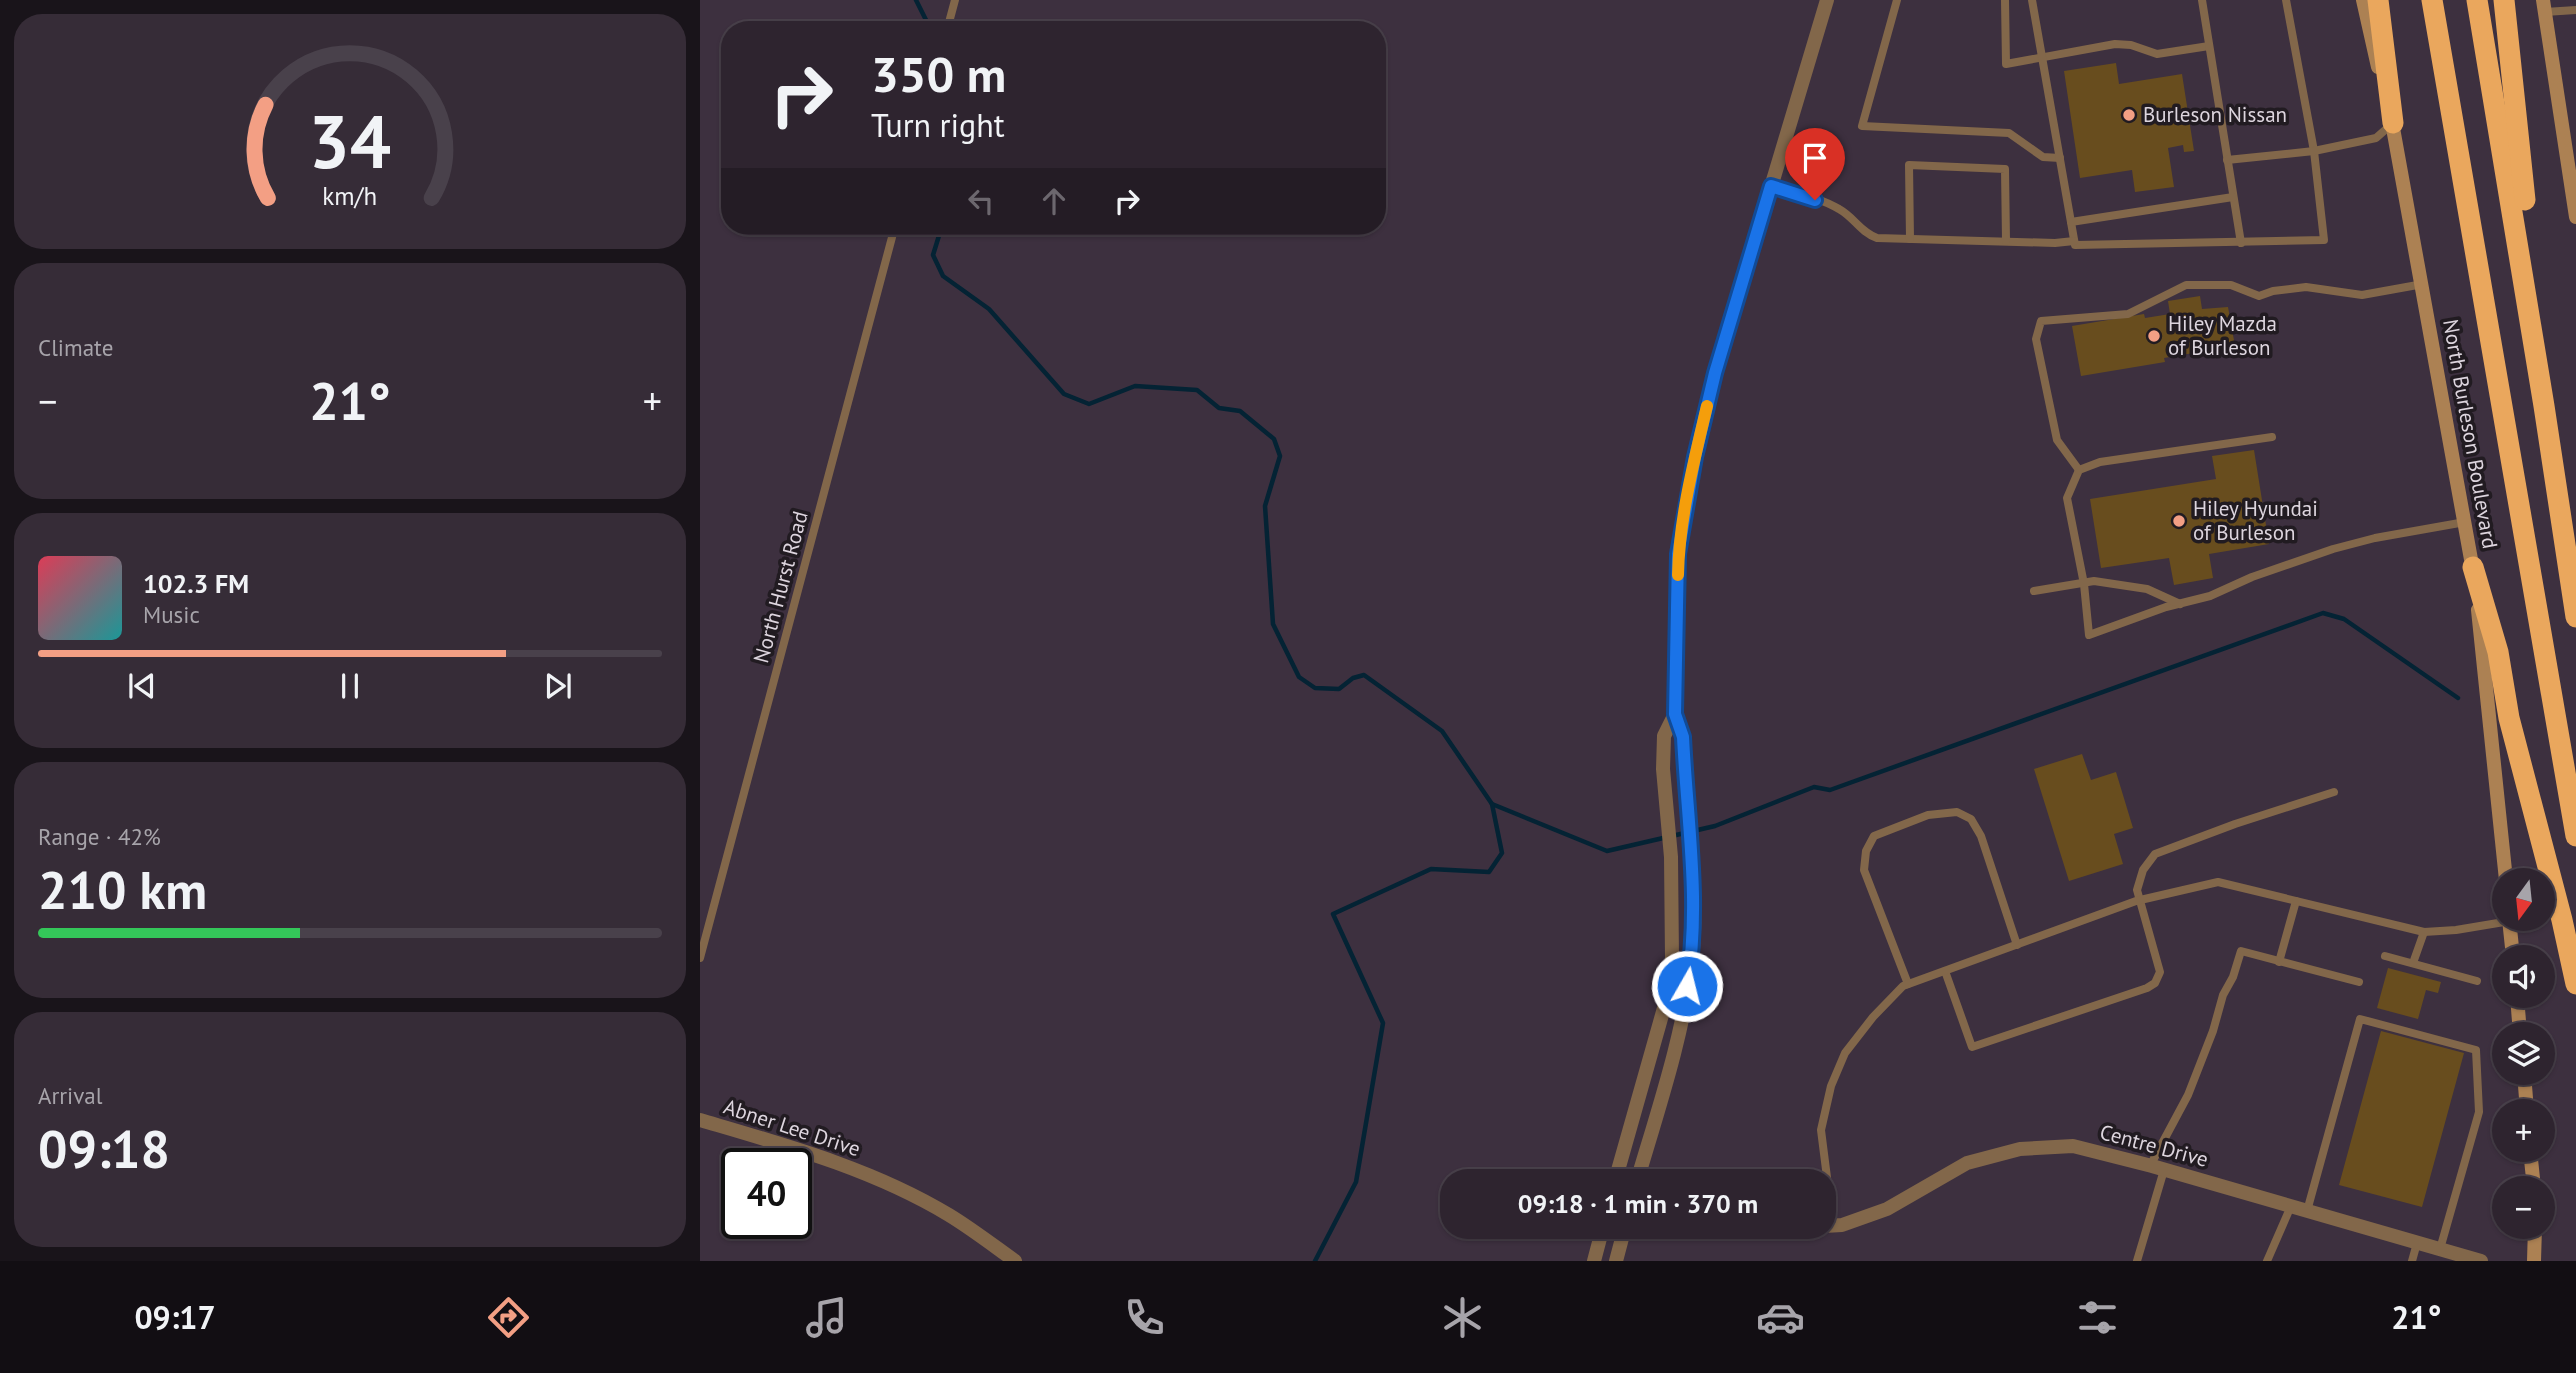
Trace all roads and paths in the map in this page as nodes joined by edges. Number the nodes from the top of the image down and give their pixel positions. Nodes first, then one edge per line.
1 (955, 0) edge
2 (1827, 0) edge
3 (1897, 0) edge
4 (2005, 0) edge
5 (2032, 0) edge
6 (2202, 0) edge
7 (2286, 0) edge
8 (2363, 0) edge
9 (2378, 0) edge
10 (2432, 0) edge
11 (2477, 0) edge
12 (2504, 0) edge
13 (2544, 6) edge
14 (2576, 10) edge
15 (949, 21) edge
16 (2209, 46) junction
17 (2042, 57) junction
18 (2393, 123) junction
19 (2569, 131) edge
20 (2314, 150) junction
21 (2060, 158) junction
22 (2227, 160) junction
23 (1771, 186) junction
24 (2574, 192) edge
25 (2233, 197) junction
26 (2576, 217) edge
27 (2071, 222) junction
28 (893, 235) edge
29 (1910, 239) junction
30 (2074, 241) junction
31 (2006, 242) junction
32 (2241, 243) junction
33 (2423, 285) junction
34 (2544, 406) junction
35 (2272, 437) dead end
36 (2079, 470) junction
37 (2465, 522) junction
38 (2473, 567) junction
39 (2084, 584) junction
40 (2034, 591) dead end
41 (2180, 604) junction
42 (2576, 617) edge
43 (1675, 714) junction
44 (2334, 792) dead end
45 (2576, 836) edge
46 (2505, 868) edge
47 (2139, 901) junction
48 (2297, 901) junction
49 (2492, 923) edge
50 (2424, 932) junction
51 (2017, 944) junction
52 (2385, 956) dead end
53 (700, 958) edge
54 (2278, 962) junction
55 (2413, 963) junction
56 (1945, 971) junction
57 (2477, 981) dead end
58 (2359, 982) dead end
59 (1908, 984) junction
60 (2576, 984) edge
61 (700, 1120) edge
62 (2157, 1168) junction
63 (1618, 1169) edge
64 (1640, 1169) edge
65 (1824, 1169) edge
66 (2291, 1206) junction
67 (2307, 1211) junction
68 (1836, 1225) edge
69 (1600, 1239) edge
70 (1622, 1239) edge
71 (2535, 1239) edge
72 (2417, 1243) junction
73 (2440, 1249) junction
74 (1016, 1261) edge
75 (1594, 1261) edge
76 (1616, 1261) edge
77 (2137, 1261) edge
78 (2267, 1261) edge
79 (2412, 1261) edge
80 (2481, 1261) edge
81 (2534, 1261) edge

1 - 15 lane
2 - 23 street
3 - 21 lane
4 - 17 lane
5 - 17 lane
6 - 16 lane
7 - 20 lane
8 - 18 main road, North Burleson Boulevard
9 - 18 highway
10 - 45 highway
11 - 34 highway
12 - 34 highway
13 - 14 lane
13 - 19 main road
16 - 17 lane
16 - 22 lane
17 - 21 lane
18 - 20 lane
18 - 33 main road, North Burleson Boulevard
19 - 24 main road
20 - 22 lane
20 - 32 lane
21 - 27 lane
22 - 25 lane
23 - 29 lane
23 - 43 street
24 - 26 main road
25 - 27 lane
25 - 32 lane
27 - 30 lane
28 - 53 lane, North Hurst Road
29 - 31 lane
29 - 31 lane
30 - 31 lane
30 - 32 lane
33 - 36 lane
33 - 37 main road, North Burleson Boulevard
34 - 42 highway
35 - 36 lane
36 - 39 lane
37 - 38 main road, North Burleson Boulevard
37 - 41 lane
38 - 46 main road, North Burleson Boulevard
38 - 60 highway
39 - 40 lane
39 - 41 lane
39 - 41 lane
43 - 63 street
43 - 64 street
44 - 47 lane
47 - 48 lane
47 - 51 lane
47 - 56 lane
48 - 50 lane
48 - 54 lane
49 - 50 lane
50 - 55 lane
51 - 56 lane
51 - 59 lane
52 - 55 lane
54 - 58 lane
54 - 62 lane
55 - 57 lane
56 - 59 lane
59 - 65 lane
61 - 74 street, Abner Lee Drive
62 - 66 street, Centre Drive
62 - 68 street, Centre Drive
62 - 77 lane
66 - 67 street, Centre Drive
66 - 78 lane
67 - 72 street, Centre Drive
67 - 73 lane
69 - 75 street
70 - 76 street
71 - 81 main road
72 - 73 street, Centre Drive
72 - 79 lane
73 - 80 street, Centre Drive

